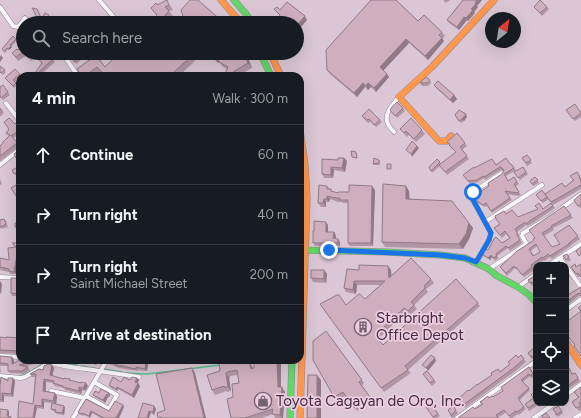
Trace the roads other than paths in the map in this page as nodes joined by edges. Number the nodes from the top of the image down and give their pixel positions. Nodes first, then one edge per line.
1 (99, 0) edge
2 (221, 0) edge
3 (234, 0) edge
4 (494, 0) edge
5 (0, 7) edge
6 (113, 16) edge
7 (235, 16) edge
8 (247, 16) edge
9 (16, 27) edge
10 (67, 60) edge
11 (263, 60) edge
12 (273, 60) edge
13 (75, 72) edge
14 (269, 72) edge
15 (279, 72) edge
16 (399, 97) junction
17 (6, 103) dead end
18 (16, 116) edge
19 (394, 132) dead end
20 (452, 136) edge
21 (304, 149) edge
22 (16, 151) edge
23 (0, 165) edge
24 (502, 172) edge
25 (542, 185) dead end
26 (581, 194) edge
27 (485, 222) junction
28 (304, 242) edge
29 (581, 244) edge
30 (304, 250) edge
31 (560, 258) junction
32 (476, 262) junction
33 (554, 262) edge
34 (563, 262) edge
35 (489, 269) junction
36 (569, 270) edge
37 (533, 276) edge
38 (0, 277) edge
39 (16, 278) edge
40 (518, 287) junction
41 (581, 287) edge
42 (533, 299) edge
43 (581, 299) edge
44 (569, 308) edge
45 (569, 345) edge
46 (0, 356) edge
47 (16, 357) edge
48 (579, 357) edge
49 (533, 363) edge
50 (46, 364) edge
51 (53, 364) edge
52 (104, 364) edge
53 (292, 364) edge
54 (301, 364) edge
55 (581, 365) edge
56 (100, 371) junction
57 (0, 376) edge
58 (139, 377) dead end
59 (94, 382) junction
60 (581, 384) edge
61 (51, 391) edge
62 (569, 393) edge
63 (85, 397) junction
64 (551, 406) edge
65 (581, 414) edge
66 (74, 418) edge
67 (290, 418) edge
68 (300, 418) edge
69 (457, 418) edge
70 (534, 418) edge
71 (576, 418) edge

1 - 6 street
2 - 7 main road
3 - 8 main road
4 - 16 main road
5 - 9 street
10 - 13 street
11 - 14 main road
12 - 15 main road
16 - 19 street
16 - 20 main road
17 - 18 street
21 - 28 main road
22 - 23 street
24 - 27 street
25 - 27 street
26 - 35 street
27 - 32 street
29 - 31 street
30 - 32 main road
31 - 33 street
31 - 34 street
32 - 35 main road
35 - 40 main road
36 - 41 street
37 - 40 street
38 - 39 street
40 - 42 main road
43 - 44 street
45 - 48 main road
46 - 47 street
48 - 55 main road
49 - 69 street
50 - 57 street
51 - 56 street
52 - 56 street
53 - 67 main road
54 - 68 main road
56 - 58 street
56 - 59 street
59 - 63 street
59 - 63 street
60 - 62 street
61 - 63 street
63 - 66 street
64 - 70 street
65 - 71 street

